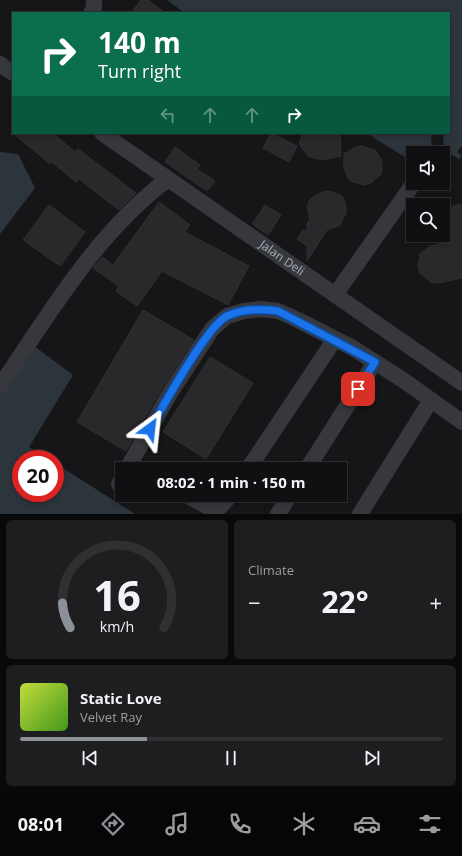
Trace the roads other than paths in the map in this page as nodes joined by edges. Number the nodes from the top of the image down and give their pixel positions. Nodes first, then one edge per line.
1 (94, 0) edge
2 (92, 12) edge
3 (0, 64) edge
4 (12, 72) edge
5 (103, 134) edge
6 (168, 179) junction
7 (409, 190) edge
8 (335, 294) junction
9 (335, 339) junction
10 (375, 362) junction
11 (462, 383) edge
12 (0, 386) edge
13 (431, 400) junction
14 (462, 422) edge
15 (133, 462) edge
16 (253, 462) edge
17 (311, 462) edge
18 (199, 502) edge
19 (225, 502) edge
20 (286, 502) edge
21 (278, 514) edge
22 (360, 514) edge

1 - 2 lane
3 - 4 lane
5 - 6 lane, Jalan Deli
6 - 8 lane, Jalan Deli
6 - 12 lane
7 - 8 lane
8 - 11 lane, Jalan Deli
9 - 10 lane
9 - 15 lane
9 - 16 lane
10 - 13 lane
10 - 17 lane
13 - 14 lane
13 - 22 lane
18 - 19 lane
20 - 21 lane

